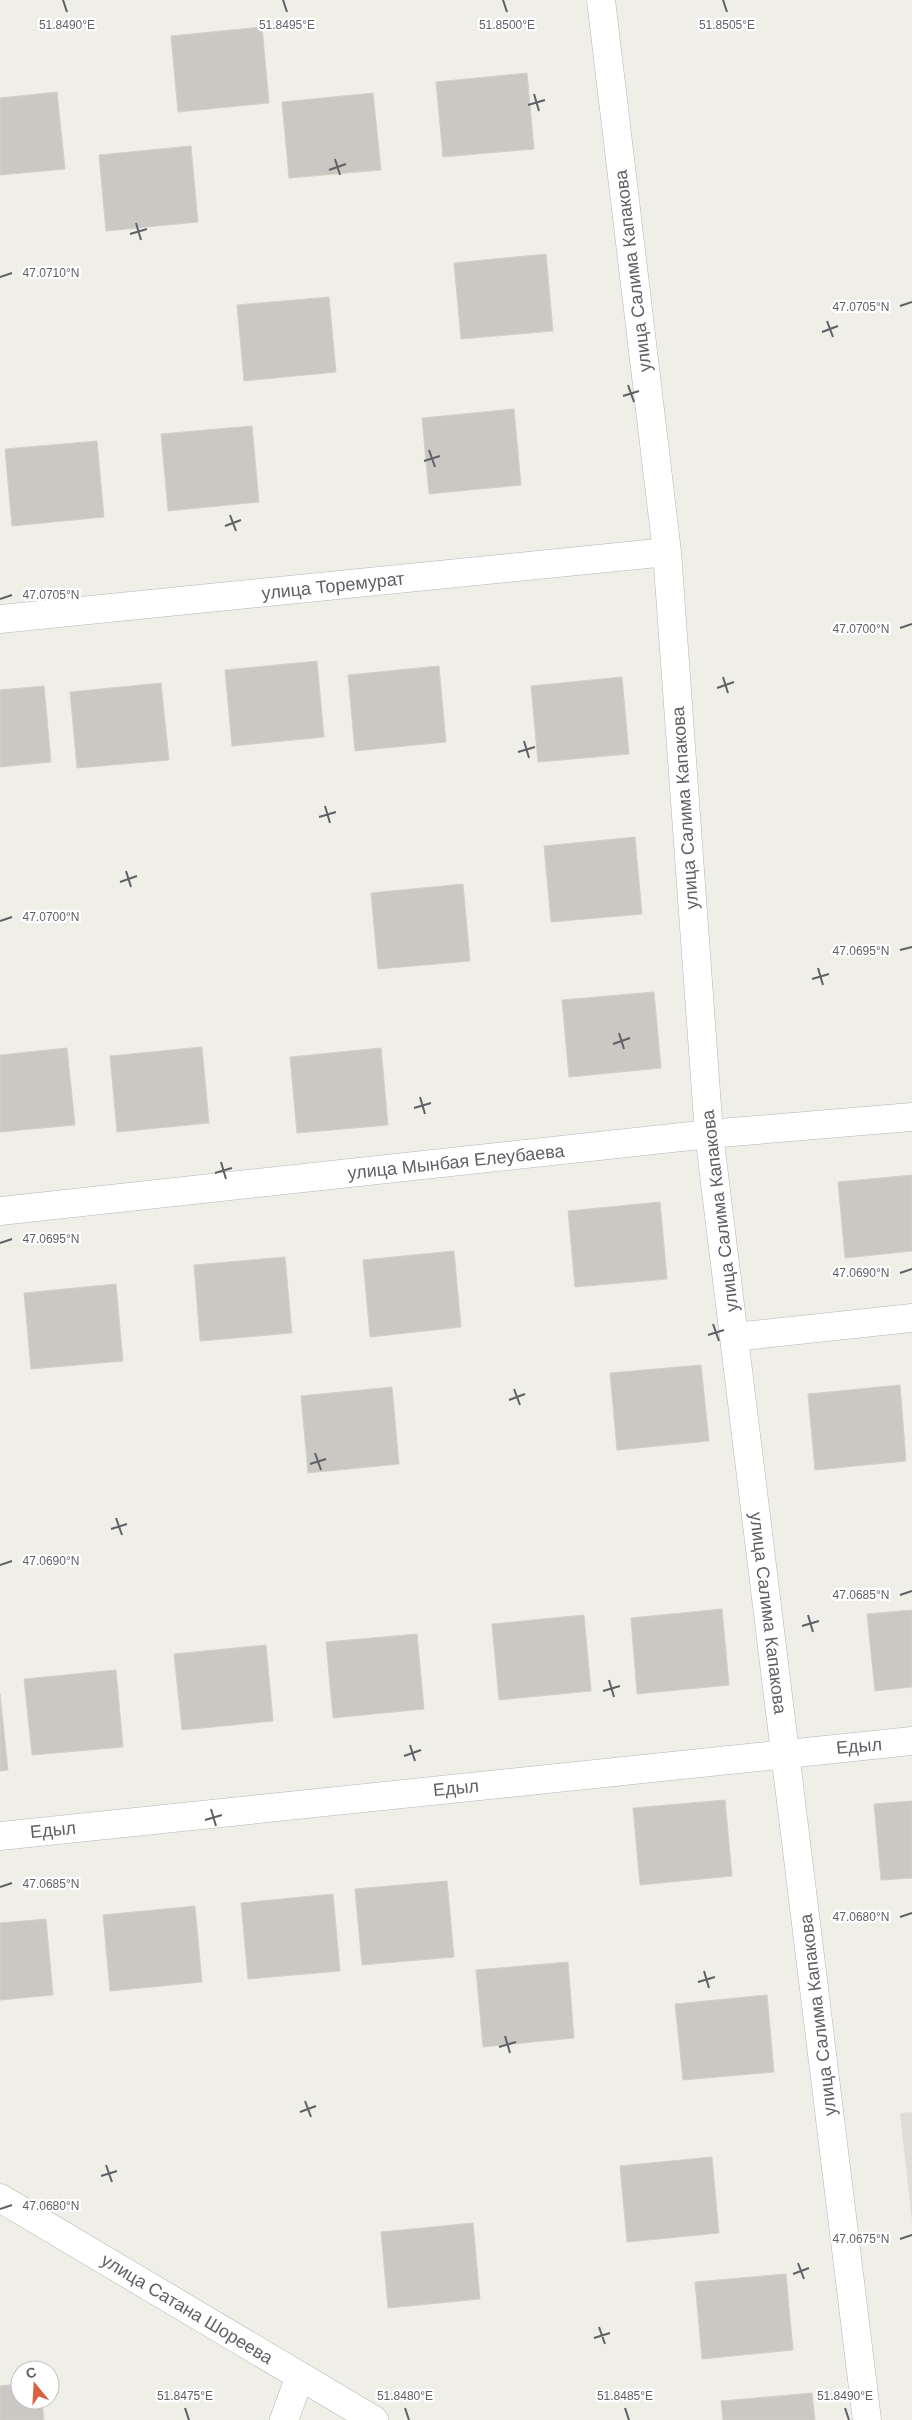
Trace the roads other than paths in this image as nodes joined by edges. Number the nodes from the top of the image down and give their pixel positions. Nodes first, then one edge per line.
1 (600, 0) edge
2 (667, 552) junction
3 (0, 619) edge
4 (912, 1117) edge
5 (709, 1134) junction
6 (0, 1211) edge
7 (912, 1318) edge
8 (734, 1337) junction
9 (912, 1741) edge
10 (785, 1753) junction
11 (0, 1836) edge
12 (0, 2198) edge
13 (300, 2376) junction
14 (284, 2420) edge
15 (374, 2420) edge
16 (867, 2420) edge

1 - 2 street, улица Салима Капакова
2 - 3 street, улица Торемурат
2 - 5 street, улица Салима Капакова
4 - 5 street, улица Мынбая Елеубаева
5 - 6 street, улица Мынбая Елеубаева
5 - 8 street, улица Салима Капакова
7 - 8 street
8 - 10 street, улица Салима Капакова
9 - 10 street, Едыл
10 - 11 street, Едыл
10 - 16 street, улица Салима Капакова
12 - 13 street, улица Сатана Шореева
13 - 14 street
13 - 15 street, улица Сатана Шореева

